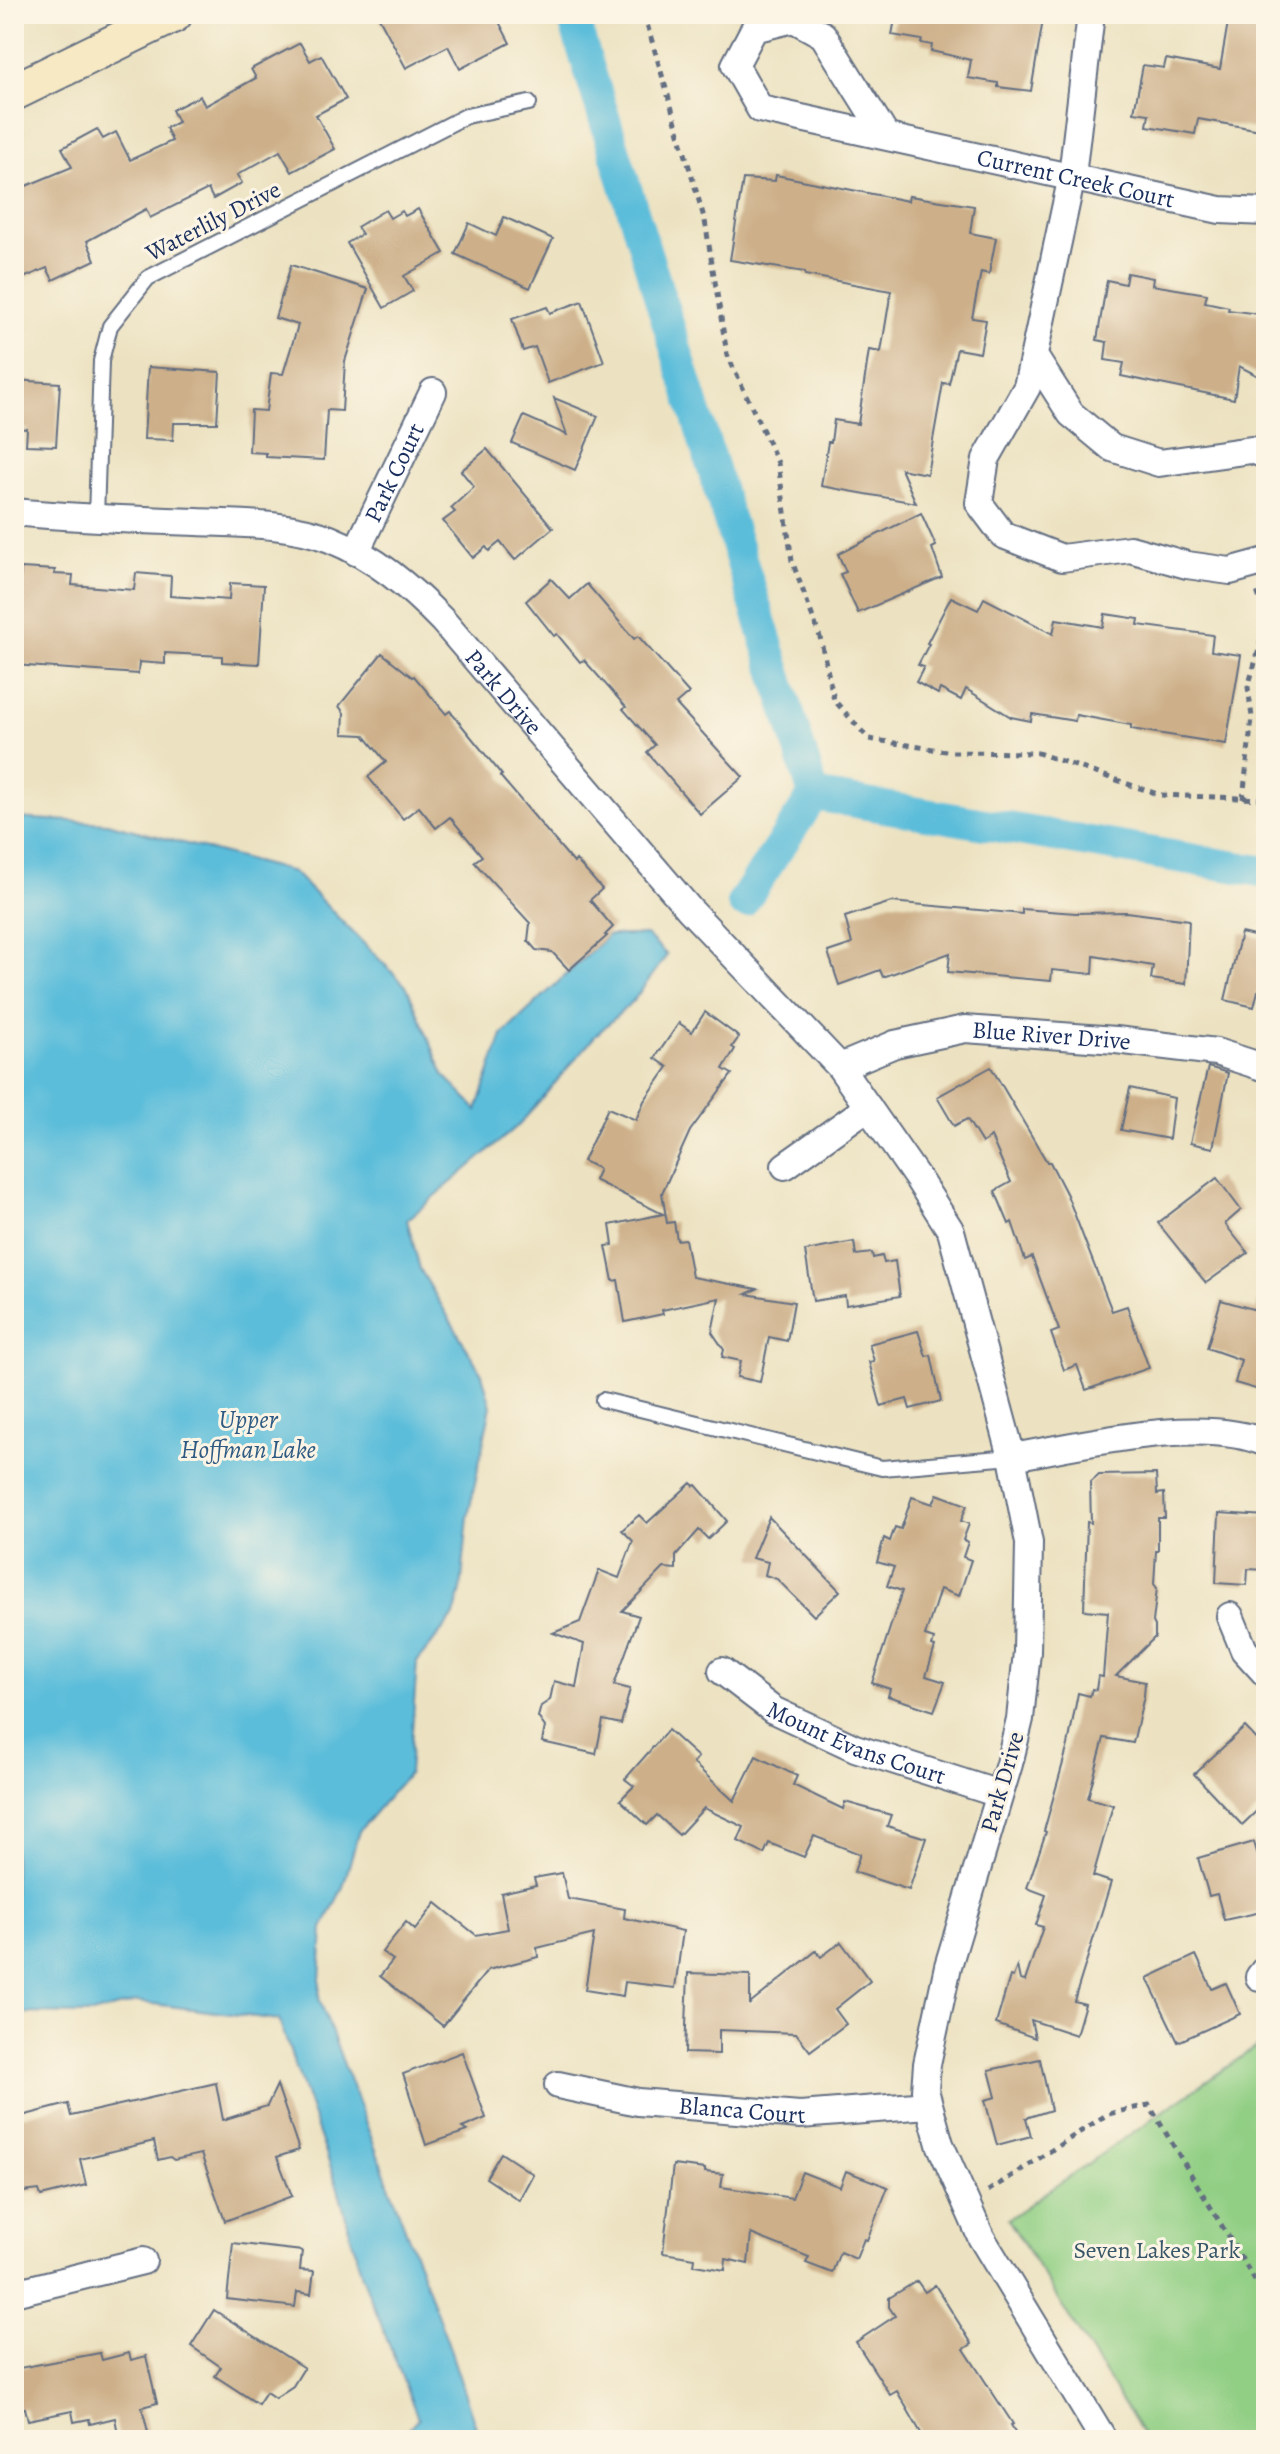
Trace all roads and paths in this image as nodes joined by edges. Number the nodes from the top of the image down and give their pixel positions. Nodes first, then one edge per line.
1 (174, 14) edge
2 (644, 14) edge
3 (1091, 14) edge
4 (14, 92) edge
5 (529, 103) dead end
6 (886, 136) junction
7 (1072, 176) junction
8 (1266, 212) edge
9 (1034, 356) junction
10 (433, 392) dead end
11 (1266, 455) edge
12 (14, 512) edge
13 (96, 518) junction
14 (356, 552) junction
15 (1258, 563) edge
16 (1243, 799) junction
17 (1266, 799) edge
18 (840, 1067) junction
19 (1266, 1068) edge
20 (868, 1107) junction
21 (785, 1166) dead end
22 (603, 1400) dead end
23 (1266, 1443) edge
24 (1012, 1457) junction
25 (1230, 1616) dead end
26 (722, 1671) dead end
27 (1266, 1674) edge
28 (999, 1794) junction
29 (558, 2085) dead end
30 (928, 2105) junction
31 (966, 2205) junction
32 (143, 2261) dead end
33 (14, 2293) edge
34 (1266, 2299) edge
35 (1104, 2440) edge

1 - 4 street
2 - 16 path
3 - 7 street
5 - 13 lane, Waterlily Drive
6 - 6 street, Current Creek Court
6 - 7 street, Current Creek Court
7 - 8 street, Current Creek Court
7 - 9 street
9 - 11 street
9 - 15 street
10 - 14 street, Park Court
12 - 13 street, Park Drive
13 - 14 street, Park Drive
14 - 18 street, Park Drive
15 - 16 path
16 - 17 path
18 - 19 street, Blue River Drive
18 - 20 street, Park Drive
20 - 21 street
20 - 24 street, Park Drive
22 - 24 lane
23 - 24 street
24 - 28 street, Park Drive
25 - 27 street
26 - 28 street, Mount Evans Court
28 - 30 street, Park Drive
29 - 30 street, Blanca Court
30 - 31 street, Park Drive
31 - 34 path
31 - 35 street, Park Drive
32 - 33 street

